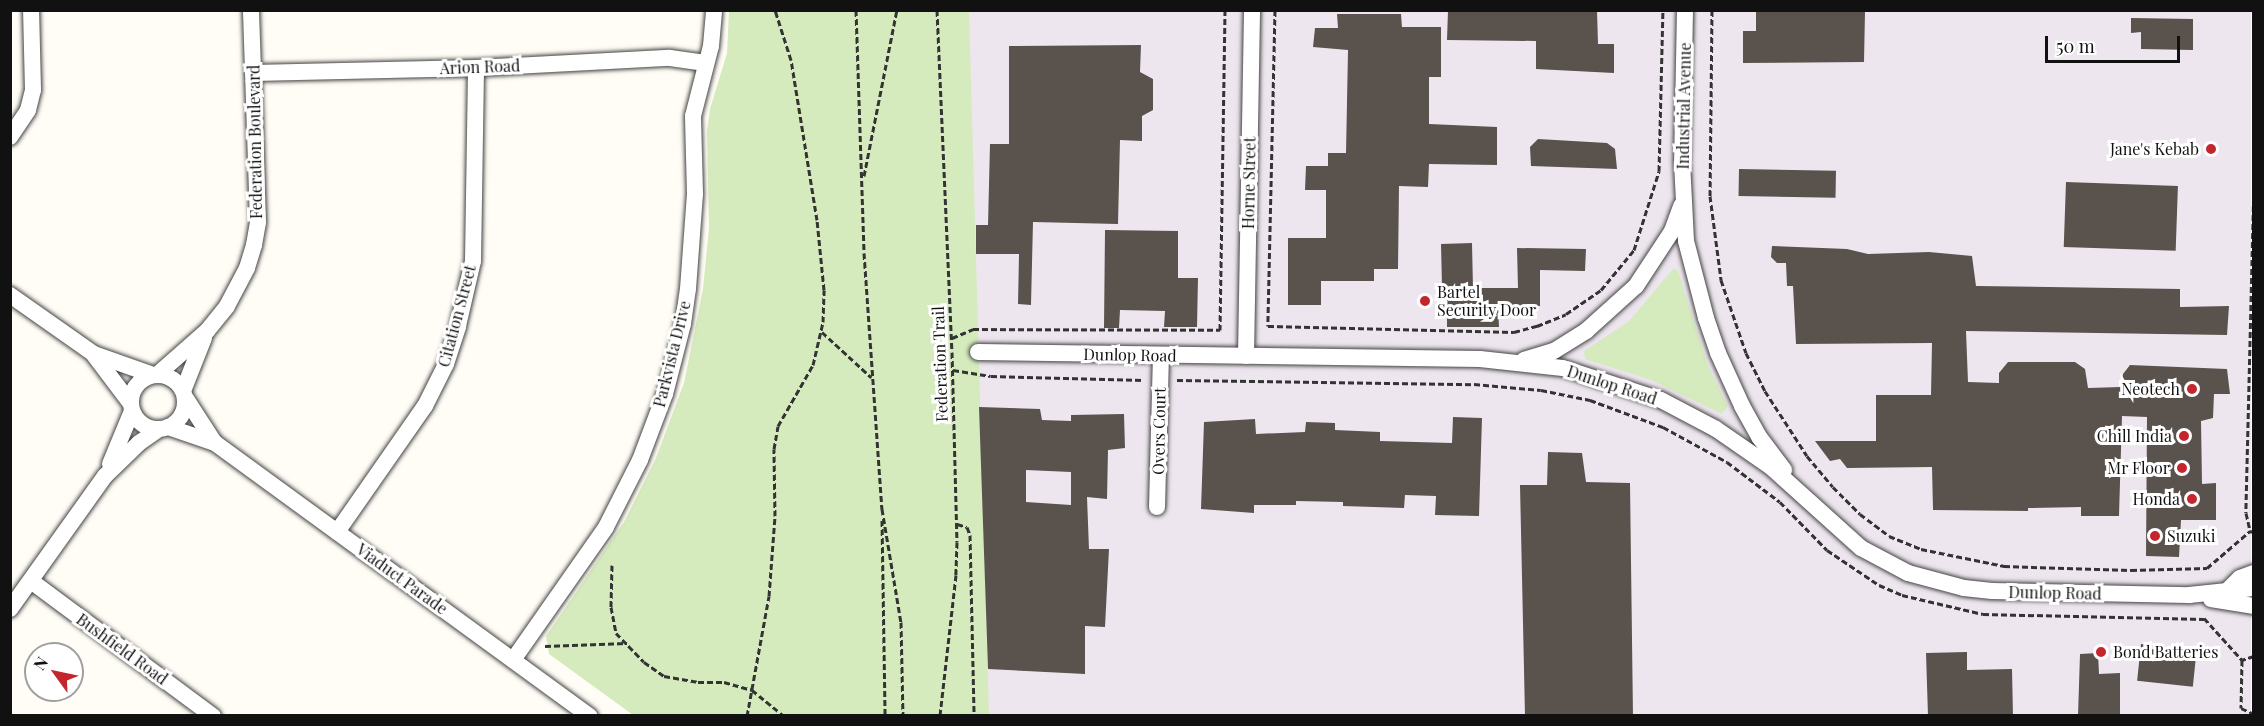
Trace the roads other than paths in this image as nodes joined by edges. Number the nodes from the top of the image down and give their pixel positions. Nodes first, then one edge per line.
1 (31, 10) edge
2 (251, 10) edge
3 (714, 10) edge
4 (1252, 10) edge
5 (1685, 10) edge
6 (706, 63) junction
7 (476, 68) junction
8 (253, 74) junction
9 (10, 137) edge
10 (1683, 202) junction
11 (10, 295) edge
12 (207, 331) junction
13 (978, 351) dead end
14 (94, 354) junction
15 (1161, 356) junction
16 (1246, 356) junction
17 (1520, 362) junction
18 (155, 374) junction
19 (184, 394) junction
20 (131, 407) junction
21 (163, 428) junction
22 (215, 443) junction
23 (105, 476) junction
24 (1803, 495) junction
25 (1157, 507) dead end
26 (338, 532) junction
27 (2253, 573) edge
28 (31, 581) junction
29 (2253, 588) edge
30 (2227, 591) junction
31 (2197, 596) junction
32 (2253, 606) edge
33 (10, 609) edge
34 (513, 660) junction
35 (206, 713) edge
36 (590, 716) edge

1 - 9 street
2 - 8 street, Federation Boulevard
3 - 6 street, Parkvista Drive
4 - 16 street, Horne Street
5 - 10 street, Industrial Avenue
6 - 7 street, Arion Road
6 - 34 street, Parkvista Drive
7 - 8 street, Arion Road
7 - 26 street, Citation Street
8 - 12 street, Federation Boulevard
10 - 17 street, Industrial Avenue
10 - 24 street, Industrial Avenue
11 - 14 street
12 - 18 street, Federation Boulevard
12 - 19 street, Federation Boulevard
13 - 15 street, Dunlop Road
14 - 18 street
14 - 20 street
15 - 16 street, Dunlop Road
15 - 25 street, Overs Court
16 - 17 street, Dunlop Road
17 - 24 street, Dunlop Road
18 - 19 street
18 - 20 street
19 - 21 street
19 - 22 street, Viaduct Parade
20 - 21 street
20 - 23 street
21 - 22 street, Viaduct Parade
21 - 23 street
22 - 26 street, Viaduct Parade
23 - 28 street
24 - 31 street, Dunlop Road
26 - 34 street, Viaduct Parade
27 - 30 street
28 - 33 street
28 - 35 street, Bushfield Road
29 - 30 street, Dunlop Road
30 - 31 street, Dunlop Road
31 - 32 street, Dunlop Road
34 - 36 street, Viaduct Parade

